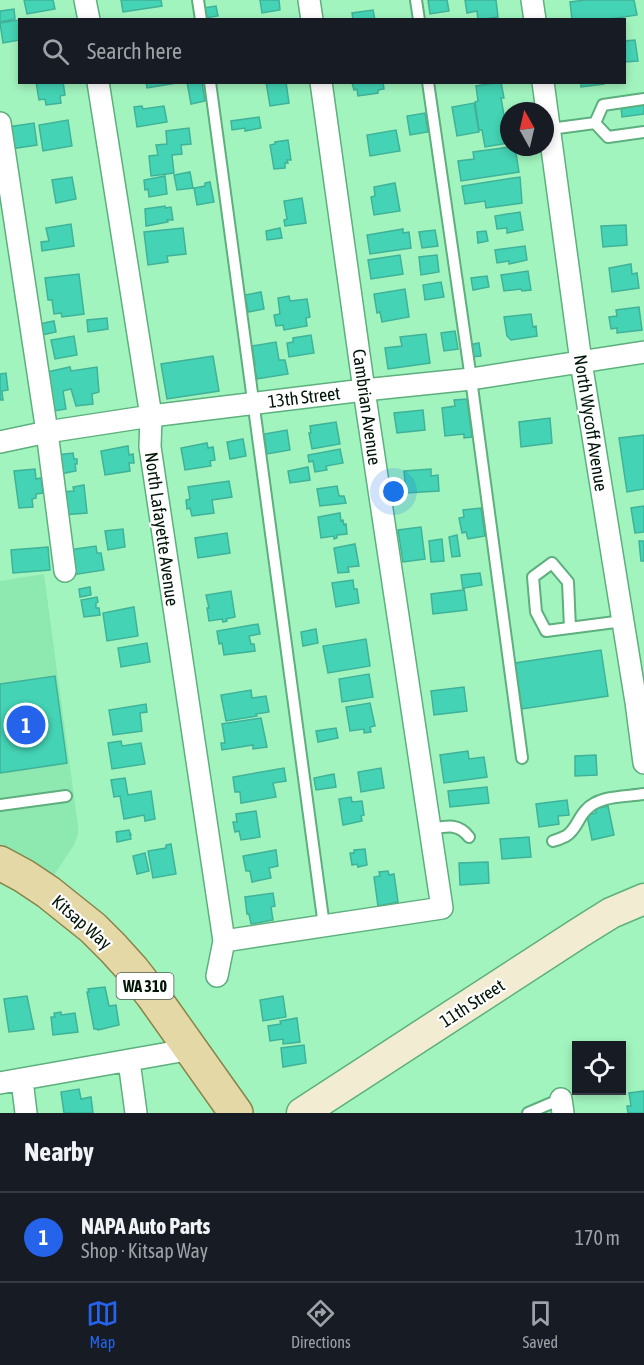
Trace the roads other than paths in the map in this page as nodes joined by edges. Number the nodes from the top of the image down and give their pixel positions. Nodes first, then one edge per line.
1 (86, 0) edge
2 (198, 0) edge
3 (309, 0) edge
4 (416, 0) edge
5 (532, 0) edge
6 (88, 18) edge
7 (201, 18) edge
8 (312, 18) edge
9 (419, 18) edge
10 (535, 18) edge
11 (98, 84) edge
12 (210, 84) edge
13 (321, 84) edge
14 (428, 84) edge
15 (543, 84) edge
16 (644, 99) edge
17 (546, 102) edge
18 (0, 123) edge
19 (595, 123) junction
20 (554, 128) edge
21 (644, 132) edge
22 (554, 156) edge
23 (644, 352) edge
24 (581, 362) junction
25 (471, 379) junction
26 (364, 390) junction
27 (254, 404) junction
28 (151, 417) junction
29 (47, 432) junction
30 (0, 442) edge
31 (65, 571) dead end
32 (623, 621) junction
33 (570, 628) junction
34 (522, 759) dead end
35 (644, 763) edge
36 (644, 794) edge
37 (66, 796) dead end
38 (0, 805) edge
39 (430, 829) junction
40 (469, 837) dead end
41 (553, 841) dead end
42 (0, 863) edge
43 (639, 901) edge
44 (324, 926) junction
45 (224, 941) junction
46 (217, 976) dead end
47 (192, 1049) junction
48 (129, 1061) junction
49 (22, 1080) junction
50 (0, 1083) edge
51 (562, 1106) edge
52 (26, 1113) edge
53 (136, 1113) edge
54 (236, 1113) edge
55 (303, 1113) edge
56 (528, 1113) edge

1 - 6 street
2 - 7 lane
3 - 8 street
4 - 9 lane
5 - 10 street
11 - 28 street, North Lafayette Avenue
12 - 27 lane
13 - 26 street, Cambrian Avenue
14 - 25 lane
15 - 17 street, North Wycoff Avenue
16 - 19 lane
18 - 29 street
19 - 20 lane
19 - 21 lane
22 - 24 street, North Wycoff Avenue
23 - 24 street, 13th Street
24 - 25 street, 13th Street
24 - 32 street, North Wycoff Avenue
25 - 26 street, 13th Street
25 - 34 lane
26 - 27 street, 13th Street
26 - 39 street, Cambrian Avenue
27 - 28 street, 13th Street
27 - 44 lane
28 - 29 street, 13th Street
28 - 45 street, North Lafayette Avenue
29 - 30 street, 13th Street
29 - 31 street
32 - 33 lane
32 - 35 street, North Wycoff Avenue
33 - 33 lane
36 - 41 lane
37 - 38 lane
39 - 40 lane
39 - 44 street, Cambrian Avenue
42 - 47 main road, Kitsap Way / WA 310
43 - 55 main road, 11th Street
44 - 45 street
45 - 46 street, North Lafayette Avenue
47 - 48 street
47 - 54 main road, Kitsap Way / WA 310
48 - 49 street
48 - 53 street
49 - 50 street
49 - 52 street
51 - 56 lane

